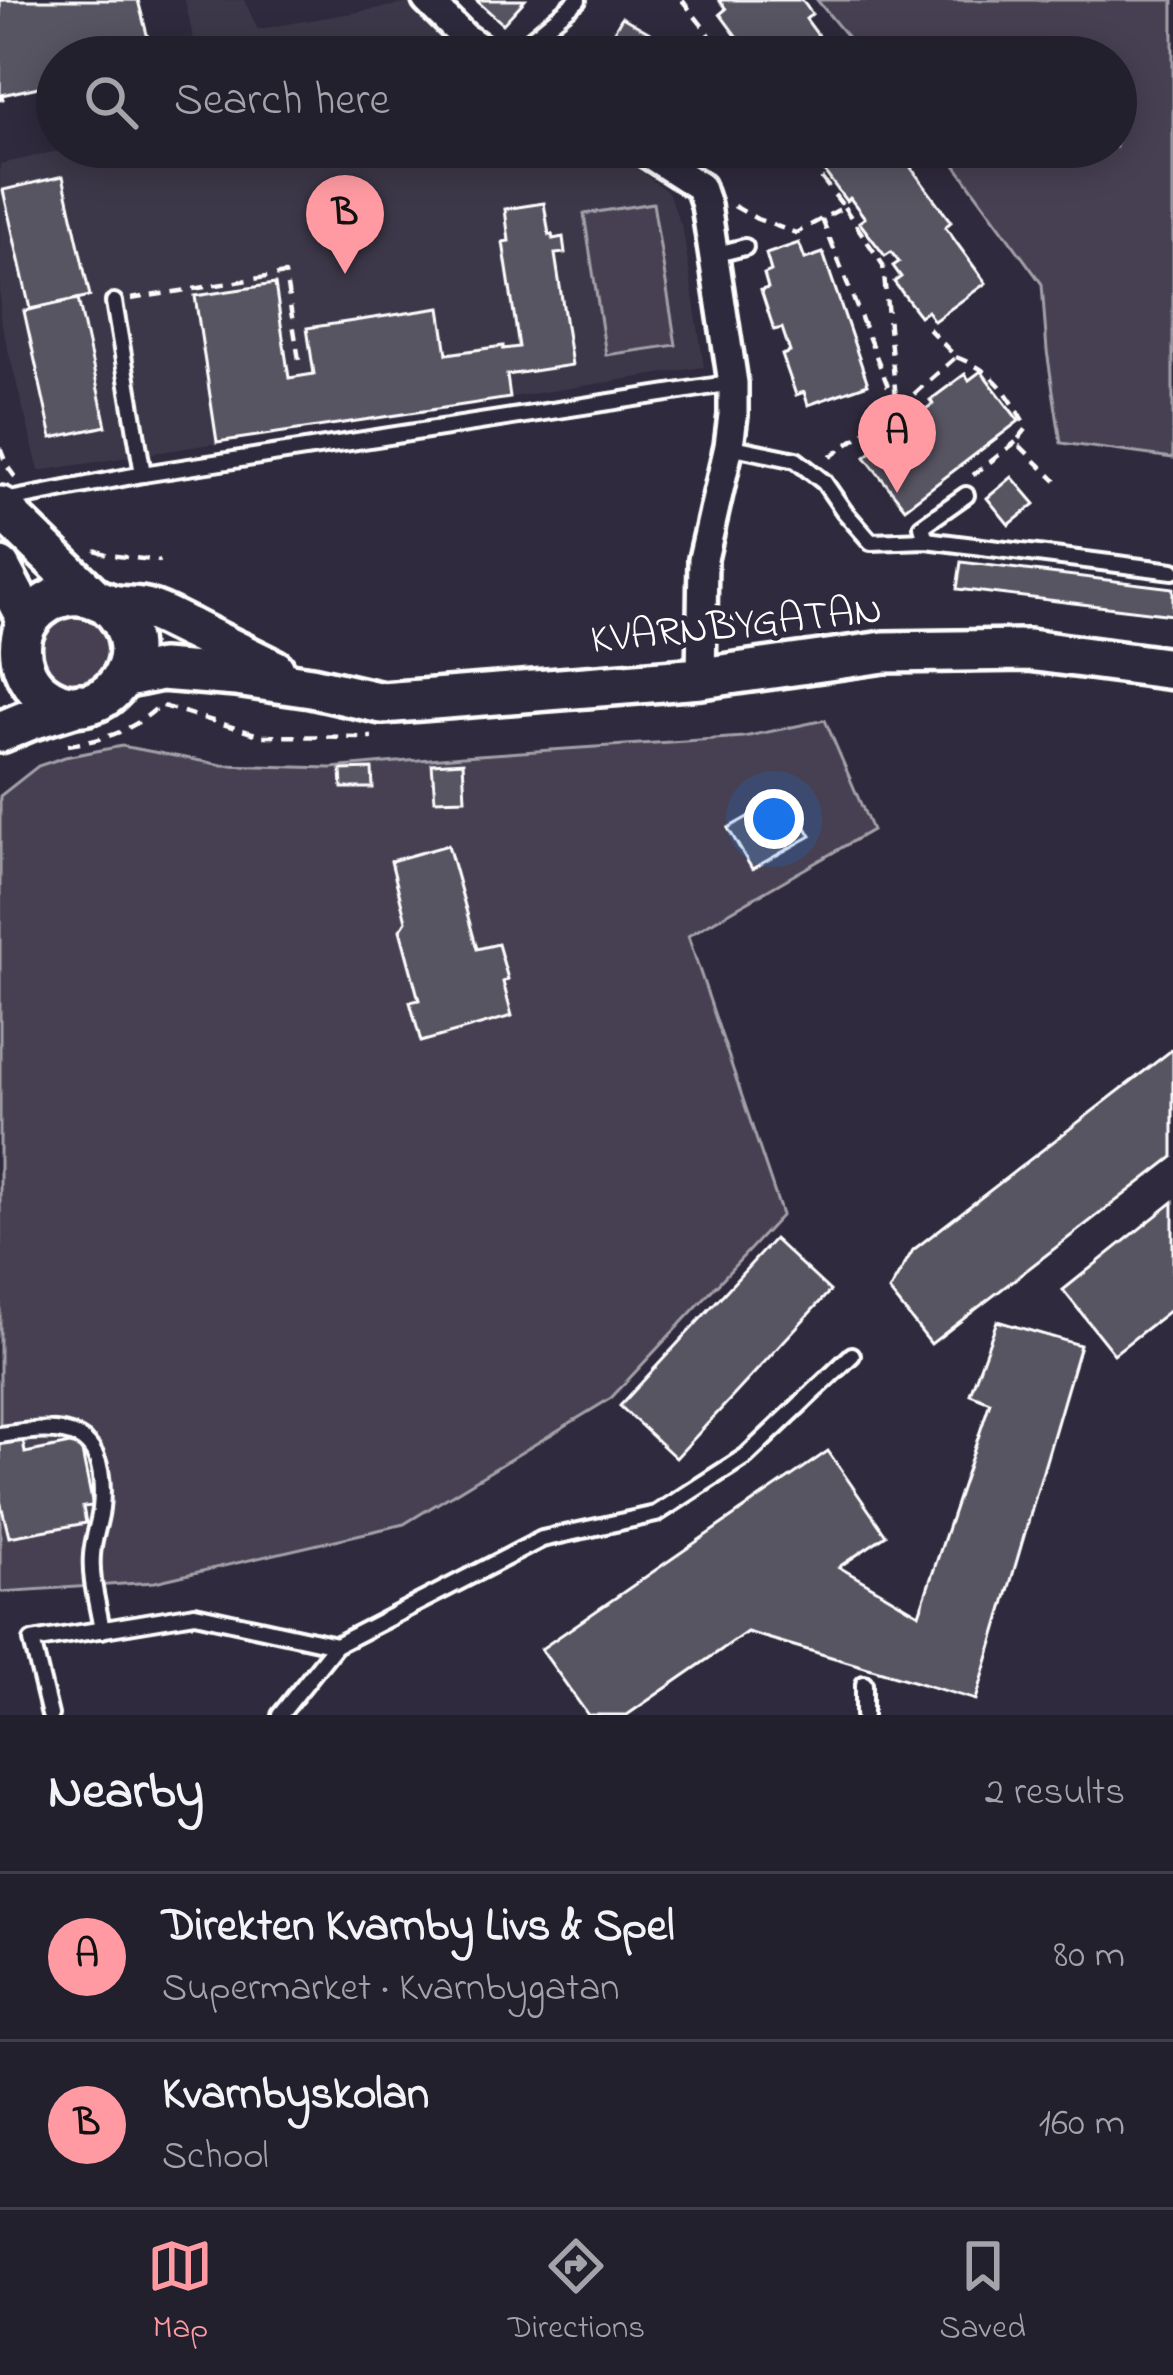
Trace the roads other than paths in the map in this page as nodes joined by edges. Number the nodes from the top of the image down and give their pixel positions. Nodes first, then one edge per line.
1 (427, 0) edge
2 (578, 0) edge
3 (463, 36) edge
4 (534, 36) edge
5 (670, 168) edge
6 (745, 247) dead end
7 (713, 255) junction
8 (114, 302) road end
9 (733, 383) junction
10 (729, 446) junction
11 (143, 474) junction
12 (964, 489) road end
13 (2, 499) edge
14 (926, 540) junction
15 (0, 568) edge
16 (1173, 572) edge
17 (100, 601) junction
18 (24, 636) junction
19 (1173, 669) edge
20 (123, 678) junction
21 (700, 678) junction
22 (0, 687) edge
23 (311, 688) junction
24 (80, 704) junction
25 (0, 732) edge
26 (853, 1355) dead end
27 (0, 1435) edge
28 (102, 1630) junction
29 (336, 1645) junction
30 (864, 1684) dead end
31 (50, 1715) edge
32 (280, 1715) edge
33 (864, 1715) edge

1 - 3 street
2 - 4 lane
5 - 7 street
6 - 7 lane
7 - 9 street
8 - 11 lane
9 - 10 street
9 - 11 lane
10 - 14 lane
10 - 21 street
11 - 13 lane
12 - 14 lane
13 - 17 street
14 - 16 lane
15 - 18 street
17 - 18 street
17 - 20 street
17 - 23 street, KVARNBYGATAN
18 - 22 street
18 - 24 street
19 - 21 street, KVARNBYGATAN
20 - 23 street, KVARNBYGATAN
20 - 24 street
21 - 23 street, KVARNBYGATAN
24 - 25 street
26 - 29 lane
27 - 28 lane
28 - 29 lane
28 - 31 lane
29 - 32 lane
30 - 33 lane

